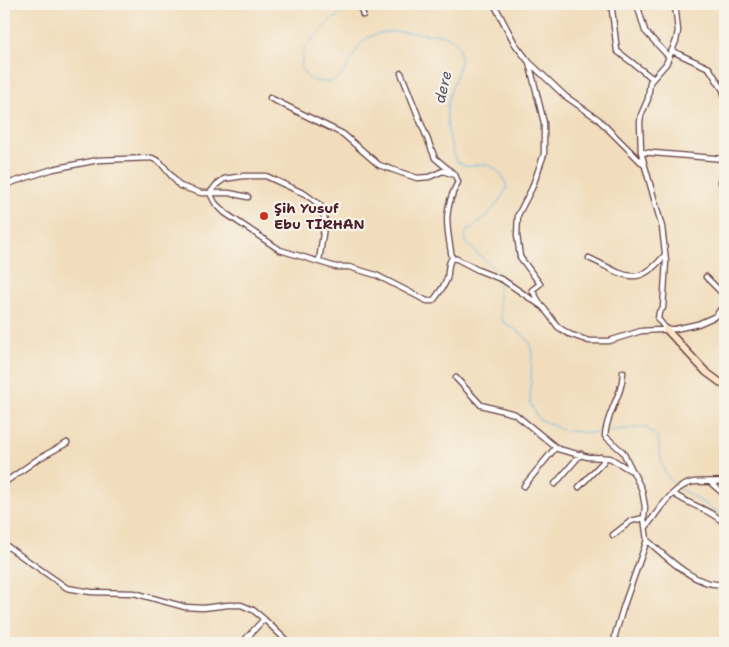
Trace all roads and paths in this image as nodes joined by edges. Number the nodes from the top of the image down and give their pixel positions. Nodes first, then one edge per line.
1 (360, 4) edge
2 (494, 4) edge
3 (637, 4) edge
4 (673, 4) edge
5 (612, 10) dead end
6 (363, 15) dead end
7 (672, 50) junction
8 (668, 56) junction
9 (529, 62) junction
10 (401, 73) dead end
11 (652, 78) junction
12 (725, 97) edge
13 (270, 98) dead end
14 (641, 152) junction
15 (725, 159) edge
16 (725, 165) edge
17 (645, 166) junction
18 (455, 174) junction
19 (4, 185) edge
20 (725, 190) edge
21 (210, 193) junction
22 (248, 197) dead end
23 (664, 256) junction
24 (452, 258) junction
25 (589, 258) dead end
26 (319, 261) junction
27 (706, 277) dead end
28 (725, 296) edge
29 (725, 303) edge
30 (543, 307) junction
31 (666, 329) junction
32 (623, 372) dead end
33 (456, 378) dead end
34 (725, 386) edge
35 (67, 443) dead end
36 (556, 447) junction
37 (581, 454) junction
38 (602, 457) junction
39 (631, 471) junction
40 (710, 482) junction
41 (725, 482) edge
42 (4, 483) edge
43 (555, 484) dead end
44 (524, 486) dead end
45 (579, 487) dead end
46 (675, 493) junction
47 (725, 495) edge
48 (644, 518) junction
49 (725, 524) edge
50 (646, 527) junction
51 (613, 535) dead end
52 (647, 540) junction
53 (4, 544) edge
54 (725, 584) edge
55 (264, 619) junction
56 (242, 643) edge
57 (289, 643) edge
58 (614, 643) edge

1 - 6 street
2 - 9 street
3 - 8 street
4 - 7 street
5 - 11 street
7 - 8 street
7 - 12 street
8 - 11 street
9 - 17 street
9 - 30 street
10 - 18 street
11 - 14 street
13 - 18 street
14 - 15 street
14 - 17 street
16 - 20 street
17 - 23 street
18 - 24 street
19 - 21 street
21 - 22 street
21 - 26 street
21 - 26 street
23 - 25 street
23 - 31 street
24 - 26 street
24 - 30 street
27 - 28 street
29 - 31 street
30 - 31 street
31 - 34 street
32 - 39 street
33 - 36 street
35 - 42 street
36 - 37 street
36 - 44 street
37 - 38 street
37 - 43 street
38 - 39 street
38 - 45 street
39 - 48 street
40 - 41 street
40 - 46 street
40 - 47 street
46 - 49 street
46 - 50 street
48 - 50 street
48 - 51 street
50 - 52 street
52 - 54 street
52 - 58 street
53 - 55 street
55 - 56 street
55 - 57 street

